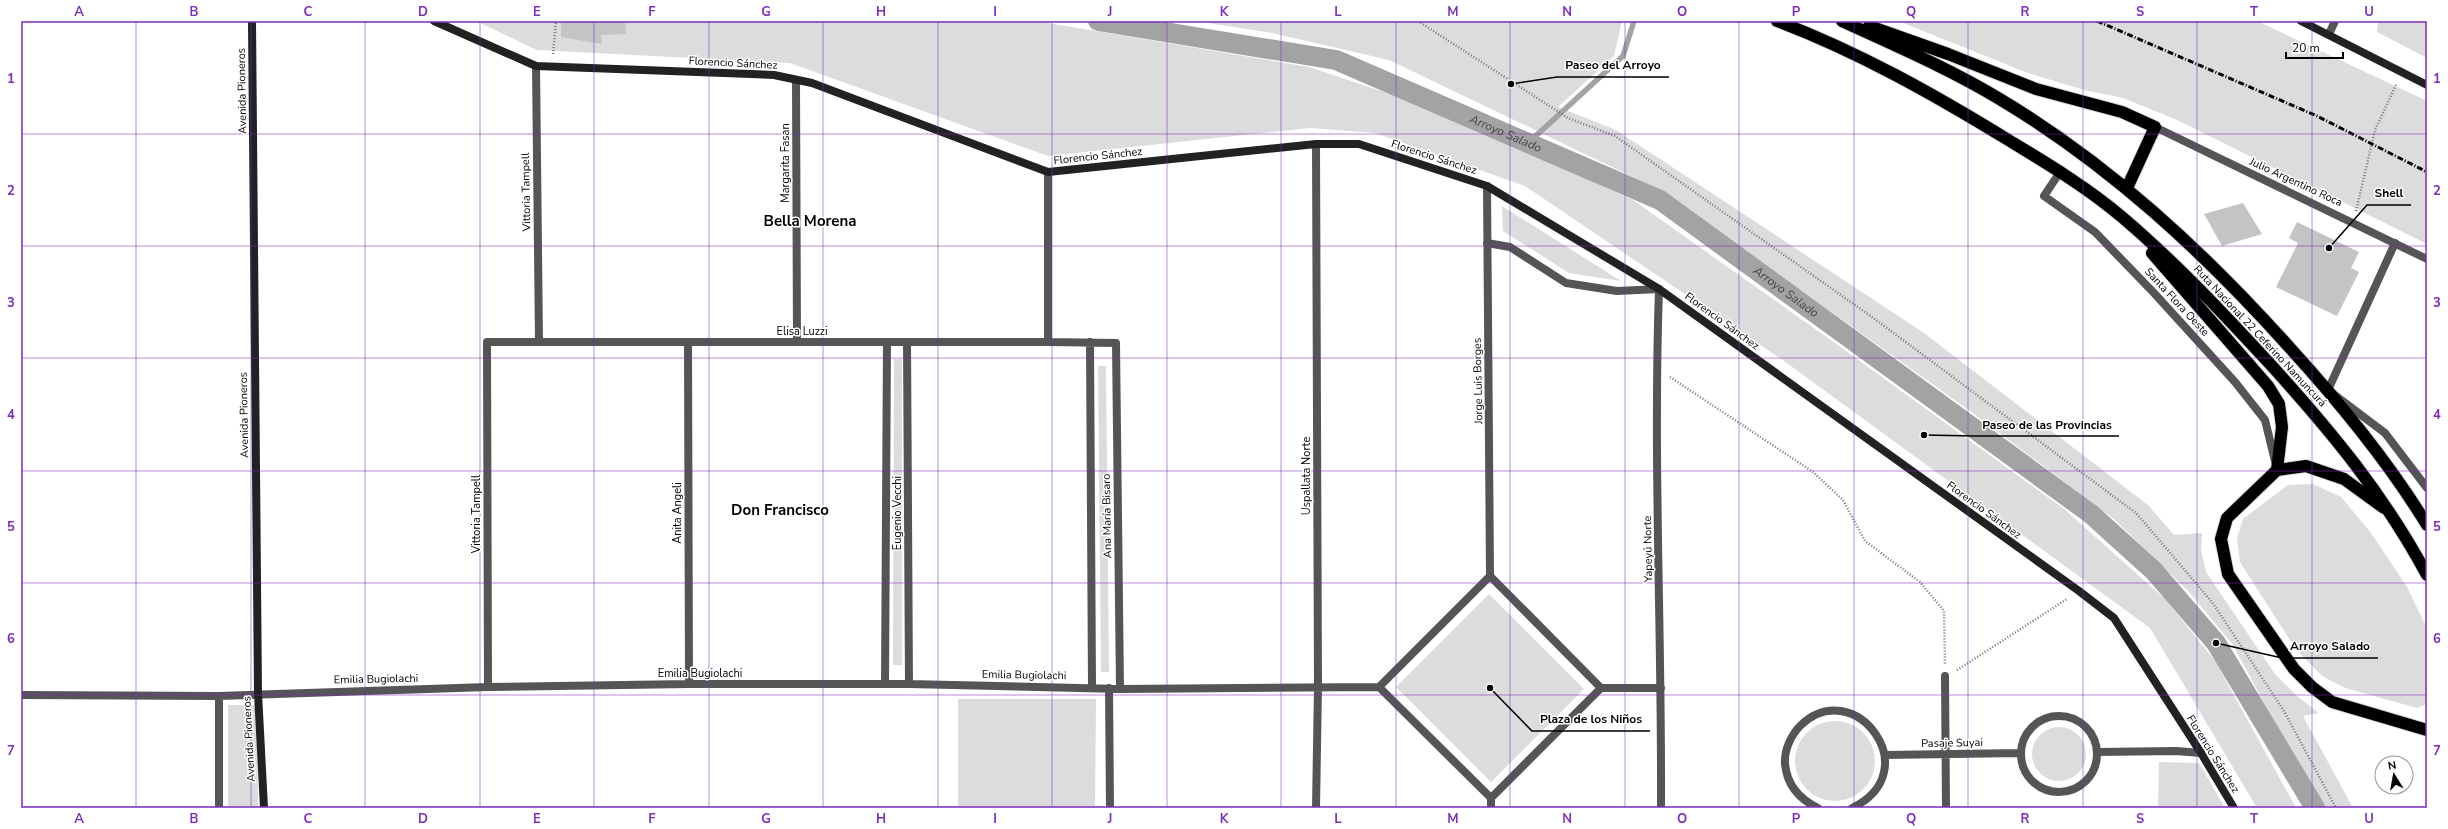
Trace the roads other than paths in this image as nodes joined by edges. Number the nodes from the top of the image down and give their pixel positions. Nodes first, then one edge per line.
1 (252, 21) edge
2 (434, 21) edge
3 (1777, 21) edge
4 (1842, 21) edge
5 (1856, 21) edge
6 (2301, 21) edge
7 (2335, 21) edge
8 (2329, 34) junction
9 (536, 66) junction
10 (796, 80) junction
11 (2427, 85) edge
12 (2155, 127) junction
13 (1316, 144) junction
14 (1048, 172) junction
15 (2060, 172) junction
16 (1487, 186) junction
17 (2127, 188) junction
18 (2120, 215) junction
19 (1488, 243) junction
20 (2395, 243) junction
21 (2427, 259) edge
22 (1659, 289) junction
23 (797, 341) junction
24 (487, 342) joint
25 (539, 342) junction
26 (688, 342) junction
27 (887, 342) junction
28 (907, 342) junction
29 (1048, 342) junction
30 (1090, 342) junction
31 (1116, 343) joint
32 (2328, 390) junction
33 (2277, 470) junction
34 (2427, 488) edge
35 (2391, 513) junction
36 (2427, 526) edge
37 (2427, 575) edge
38 (1490, 576) junction
39 (1945, 676) road end
40 (688, 684) junction
41 (884, 684) junction
42 (909, 684) junction
43 (488, 687) junction
44 (1318, 687) junction
45 (1380, 687) junction
46 (1092, 688) junction
47 (1109, 688) junction
48 (1601, 688) junction
49 (1661, 688) junction
50 (1120, 689) junction
51 (258, 693) junction
52 (21, 695) edge
53 (219, 696) junction
54 (2427, 730) edge
55 (2097, 752) junction
56 (2020, 753) junction
57 (2201, 753) junction
58 (1945, 754) junction
59 (1885, 755) junction
60 (1492, 798) junction
61 (219, 808) edge
62 (264, 808) edge
63 (1110, 808) edge
64 (1316, 808) edge
65 (1491, 808) edge
66 (1661, 808) edge
67 (1818, 808) edge
68 (1852, 808) edge
69 (1946, 808) edge
70 (2234, 808) edge

1 - 51 street, Avenida Pioneros
2 - 9 street, Florencio Sánchez
3 - 15 highway, Ruta Nacional 22 Ceferino Namuncurá
4 - 17 highway, Ruta Nacional 22 Ceferino Namuncurá
5 - 12 highway
6 - 8 street
7 - 8 street
8 - 11 street
9 - 10 street, Florencio Sánchez
9 - 25 street, Vittoria Tampell
10 - 14 street, Florencio Sánchez
10 - 23 street, Margarita Fasan
12 - 17 highway
12 - 20 street, Julio Argentino Roca
13 - 14 street, Florencio Sánchez
13 - 16 street, Florencio Sánchez
13 - 44 street, Uspallata Norte
14 - 29 street
15 - 18 highway, Ruta Nacional 22 Ceferino Namuncurá
15 - 33 street, Santa Flora Oeste
16 - 19 street, Jorge Luis Borges
16 - 22 street, Florencio Sánchez
17 - 32 highway, Ruta Nacional 22 Ceferino Namuncurá
18 - 33 highway
18 - 35 highway, Ruta Nacional 22 Ceferino Namuncurá
19 - 22 street
19 - 38 street, Jorge Luis Borges
20 - 21 street, Julio Argentino Roca
20 - 32 street
22 - 49 street, Yapeyú Norte
22 - 57 street, Florencio Sánchez
23 - 26 street, Elisa Luzzi
23 - 27 street, Elisa Luzzi
24 - 25 street, Elisa Luzzi
24 - 43 street, Vittoria Tampell
25 - 26 street, Elisa Luzzi
26 - 40 street, Anita Angeli
27 - 28 street, Elisa Luzzi
27 - 41 street, Eugenio Vecchi
28 - 29 street, Elisa Luzzi
28 - 42 street, Eugenio Vecchi
29 - 30 street, Elisa Luzzi
30 - 31 street, Elisa Luzzi
30 - 46 street, Ana María Bisaro
31 - 50 street, Ana María Bisaro
32 - 34 street
32 - 36 highway, Ruta Nacional 22 Ceferino Namuncurá
33 - 35 highway
33 - 54 highway
35 - 37 highway, Ruta Nacional 22 Ceferino Namuncurá
38 - 45 street
38 - 48 street
39 - 58 street
40 - 41 street, Emilia Bugiolachi
40 - 43 street, Emilia Bugiolachi
41 - 42 street, Emilia Bugiolachi
42 - 46 street, Emilia Bugiolachi
43 - 51 street, Emilia Bugiolachi
44 - 45 street, Emilia Bugiolachi
44 - 50 street, Emilia Bugiolachi
44 - 64 street, Uspallata Norte
45 - 60 street
46 - 47 street, Emilia Bugiolachi
47 - 50 street, Emilia Bugiolachi
47 - 63 street
48 - 49 street
48 - 60 street
49 - 66 street, Yapeyú Norte
51 - 53 street, Emilia Bugiolachi
51 - 62 street, Avenida Pioneros
52 - 53 street, Emilia Bugiolachi
53 - 61 street
55 - 56 street
55 - 56 street
55 - 57 street
56 - 58 street, Pasaje Suyai
57 - 70 street, Florencio Sánchez
58 - 59 street, Pasaje Suyai
58 - 69 street
59 - 67 street
59 - 68 street
60 - 65 street

